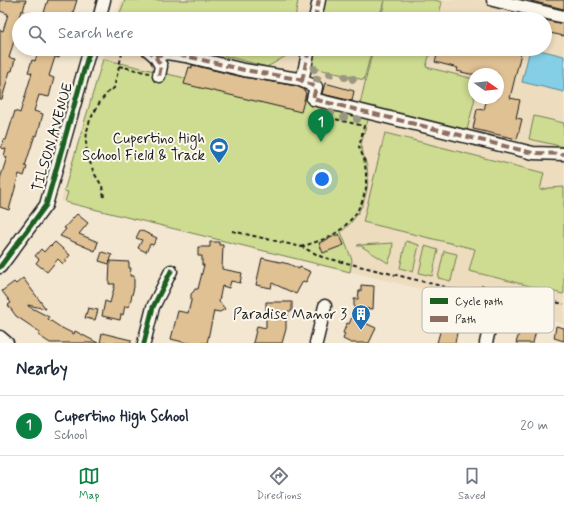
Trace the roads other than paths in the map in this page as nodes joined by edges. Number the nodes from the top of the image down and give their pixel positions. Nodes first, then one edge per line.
1 (104, 0) edge
2 (318, 0) edge
3 (493, 0) edge
4 (100, 12) edge
5 (316, 12) edge
6 (543, 12) edge
7 (552, 14) edge
8 (564, 17) edge
9 (88, 56) edge
10 (153, 56) edge
11 (186, 56) edge
12 (307, 56) edge
13 (159, 76) road end
14 (302, 81) junction
15 (564, 154) edge
16 (0, 267) edge
17 (171, 271) dead end
18 (325, 306) dead end
19 (489, 333) edge
20 (0, 337) edge
21 (7, 343) edge
22 (144, 343) edge
23 (316, 343) edge
24 (486, 343) edge

1 - 4 street
2 - 5 street
3 - 6 street
7 - 8 street
9 - 16 street, TILSON AVENUE
10 - 13 street
11 - 14 street
12 - 14 street
14 - 15 street
17 - 22 street
18 - 23 street
19 - 24 street
20 - 21 street

